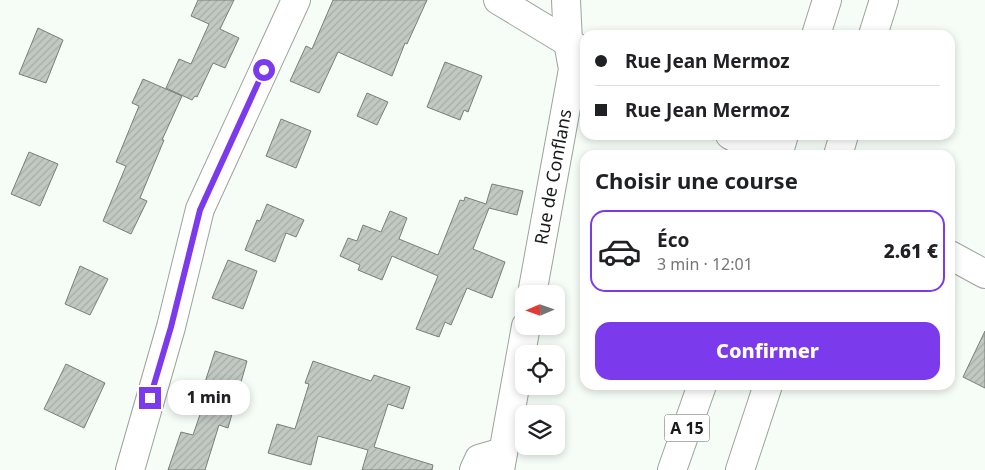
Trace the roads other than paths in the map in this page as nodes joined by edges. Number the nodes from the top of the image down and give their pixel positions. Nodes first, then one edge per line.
1 (296, 0) edge
2 (498, 0) edge
3 (566, 0) edge
4 (827, 0) edge
5 (884, 0) edge
6 (818, 30) edge
7 (875, 30) edge
8 (577, 47) edge
9 (739, 140) edge
10 (758, 150) edge
11 (955, 258) edge
12 (985, 274) edge
13 (534, 285) edge
14 (524, 335) edge
15 (700, 390) edge
16 (766, 390) edge
17 (501, 461) edge
18 (130, 470) edge
19 (474, 470) edge
20 (672, 470) edge
21 (740, 470) edge

1 - 18 main road
2 - 8 main road
3 - 8 main road, Rue de Conflans
4 - 6 main road
5 - 7 main road
8 - 13 main road, Rue de Conflans
9 - 10 main road
11 - 12 main road
14 - 17 main road
15 - 20 main road, A 15
16 - 21 main road
17 - 19 main road

